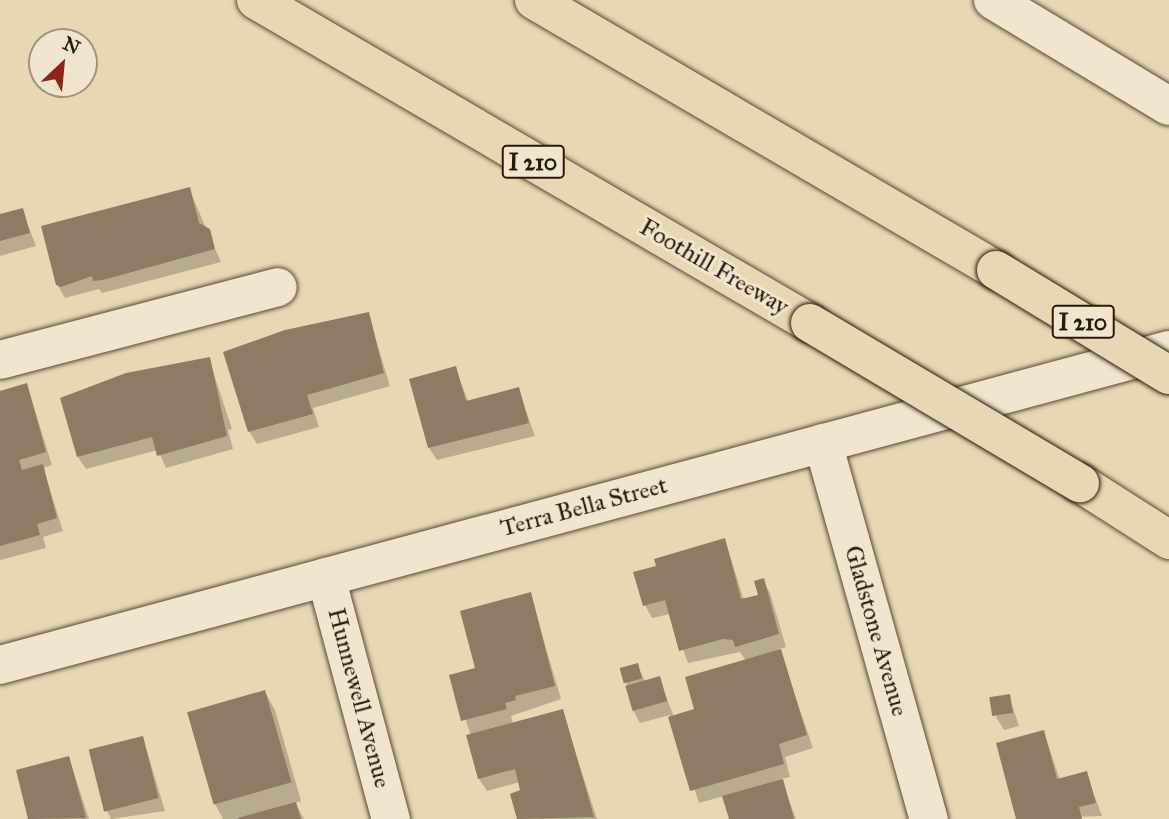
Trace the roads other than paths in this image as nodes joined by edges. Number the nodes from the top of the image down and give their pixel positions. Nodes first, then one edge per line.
1 (256, 0) edge
2 (534, 0) edge
3 (993, 0) edge
4 (1169, 106) edge
5 (278, 287) dead end
6 (1169, 351) edge
7 (0, 360) edge
8 (1169, 375) edge
9 (823, 443) junction
10 (1169, 540) edge
11 (326, 577) junction
12 (0, 665) edge
13 (391, 819) edge
14 (929, 819) edge

1 - 10 highway, Foothill Freeway / I 210, bridge
2 - 8 highway, I 210, bridge
3 - 4 street
5 - 7 street
6 - 9 street, Terra Bella Street
9 - 11 street, Terra Bella Street
9 - 14 street, Gladstone Avenue
11 - 12 street, Terra Bella Street
11 - 13 street, Hunnewell Avenue

